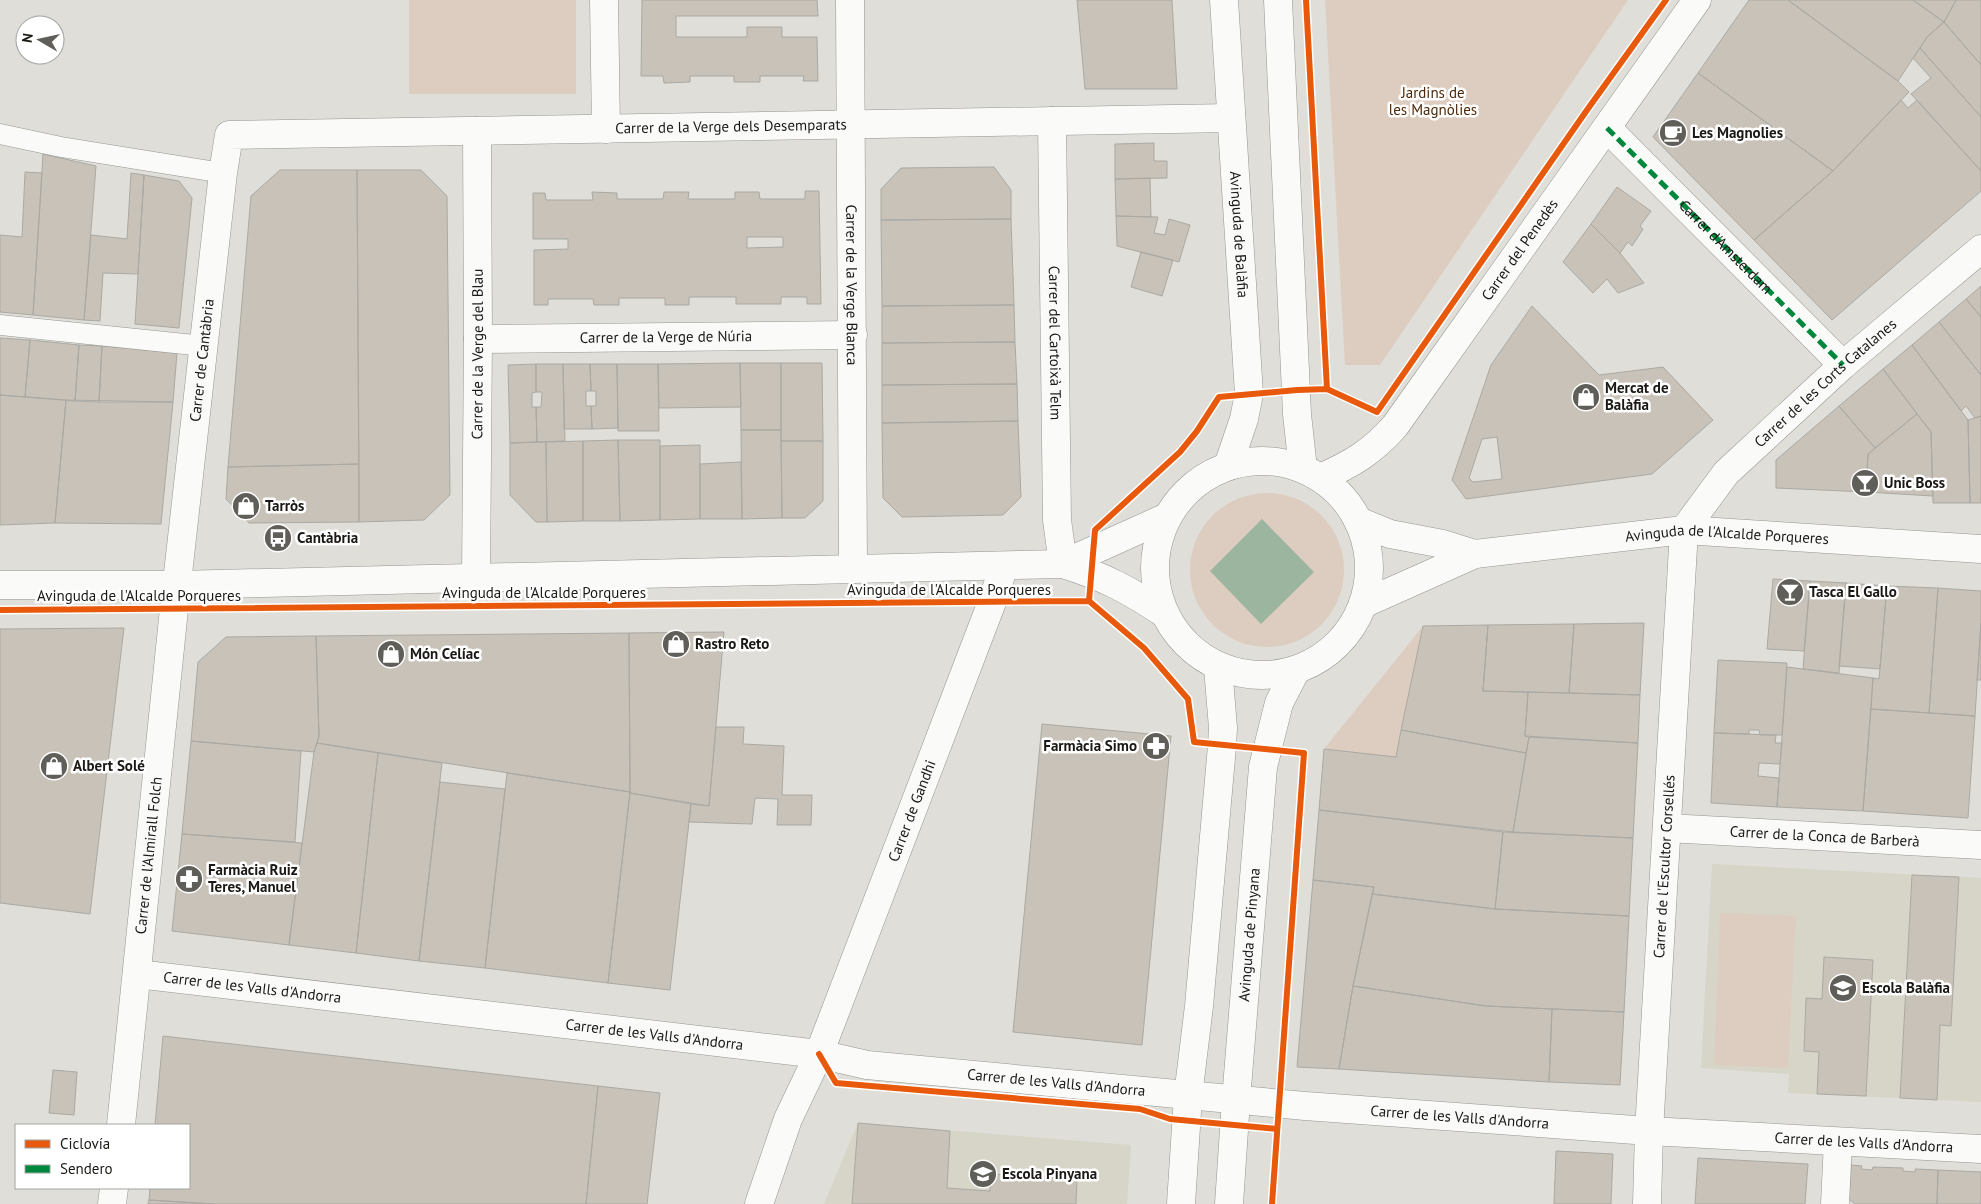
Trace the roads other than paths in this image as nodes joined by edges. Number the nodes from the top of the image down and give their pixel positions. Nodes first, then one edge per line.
1 (604, 0) edge
2 (850, 0) edge
3 (1224, 0) edge
4 (1278, 0) edge
5 (1697, 0) edge
6 (1231, 118) junction
7 (1052, 121) junction
8 (852, 125) junction
9 (1607, 128) junction
10 (606, 129) junction
11 (477, 131) junction
12 (0, 134) edge
13 (229, 135) joint
14 (223, 173) junction
15 (1981, 249) edge
16 (0, 325) edge
17 (853, 335) junction
18 (478, 339) junction
19 (204, 346) junction
20 (1843, 365) junction
21 (1228, 466) junction
22 (1312, 474) junction
23 (1167, 517) junction
24 (1358, 521) junction
25 (1684, 530) junction
26 (1981, 549) edge
27 (1475, 554) junction
28 (1063, 564) junction
29 (1004, 566) junction
30 (853, 569) junction
31 (476, 578) junction
32 (0, 585) edge
33 (177, 585) junction
34 (1363, 604) junction
35 (1164, 614) junction
36 (1218, 667) junction
37 (1296, 670) junction
38 (1667, 828) junction
39 (1981, 845) edge
40 (137, 974) junction
41 (819, 1054) junction
42 (1188, 1096) junction
43 (1236, 1100) junction
44 (121, 1124) edge
45 (1649, 1131) junction
46 (1838, 1142) junction
47 (1981, 1149) edge
48 (114, 1189) edge
49 (112, 1204) edge
50 (759, 1204) edge
51 (1181, 1204) edge
52 (1229, 1204) edge
53 (1647, 1204) edge
54 (1834, 1204) edge

1 - 10 street
2 - 8 street, Carrer de la Verge Blanca
3 - 6 street, Avinguda de Balàfia
4 - 22 street
5 - 9 street, Carrer del Penedès
6 - 7 street, Carrer de la Verge dels Desemparats
6 - 21 street, Avinguda de Balàfia
7 - 8 street, Carrer de la Verge dels Desemparats
7 - 28 street, Carrer del Cartoixà Telm
8 - 10 street, Carrer de la Verge dels Desemparats
8 - 17 street, Carrer de la Verge Blanca
9 - 20 street, Carrer d'Amsterdam
9 - 22 street, Carrer del Penedès
10 - 11 street, Carrer de la Verge dels Desemparats
11 - 13 street, Carrer de la Verge dels Desemparats
11 - 18 street, Carrer de la Verge del Blau
12 - 14 lane
13 - 14 street, Carrer de Cantàbria
14 - 19 street, Carrer de Cantàbria
15 - 20 street, Carrer de les Corts Catalanes
16 - 19 lane
17 - 18 street, Carrer de la Verge de Núria
17 - 30 street, Carrer de la Verge Blanca
18 - 31 street, Carrer de la Verge del Blau
19 - 33 street, Carrer de Cantàbria
20 - 25 street, Carrer de les Corts Catalanes
21 - 22 street
21 - 23 street
22 - 24 street
23 - 28 street, Avinguda de l'Alcalde Porqueres
23 - 35 street
24 - 27 street, Avinguda de l'Alcalde Porqueres
24 - 34 street
25 - 26 street, Avinguda de l'Alcalde Porqueres
25 - 27 street, Avinguda de l'Alcalde Porqueres
25 - 38 street, Carrer de l'Escultor Corsellés
27 - 34 street, Avinguda de l'Alcalde Porqueres
28 - 29 street, Avinguda de l'Alcalde Porqueres
28 - 35 street, Avinguda de l'Alcalde Porqueres
29 - 30 street, Avinguda de l'Alcalde Porqueres
29 - 41 street, Carrer de Gandhi
30 - 31 street, Avinguda de l'Alcalde Porqueres
31 - 33 street, Avinguda de l'Alcalde Porqueres
32 - 33 street, Avinguda de l'Alcalde Porqueres
33 - 40 street, Carrer de l'Almirall Folch
34 - 37 street
35 - 36 street
36 - 37 street
36 - 42 street
37 - 43 street, Avinguda de Pinyana
38 - 39 street, Carrer de la Conca de Barberà
38 - 45 street, Carrer de l'Escultor Corsellés
40 - 41 street, Carrer de les Valls d'Andorra
40 - 44 street, Carrer de l'Almirall Folch
41 - 42 street, Carrer de les Valls d'Andorra
41 - 50 street, Carrer de Gandhi
42 - 43 street, Carrer de les Valls d'Andorra
42 - 51 street
43 - 45 street, Carrer de les Valls d'Andorra
43 - 52 street, Avinguda de Pinyana
45 - 46 street, Carrer de les Valls d'Andorra
45 - 53 street, Carrer de l'Escultor Corsellés
46 - 47 street, Carrer de les Valls d'Andorra
46 - 54 street
48 - 49 street

